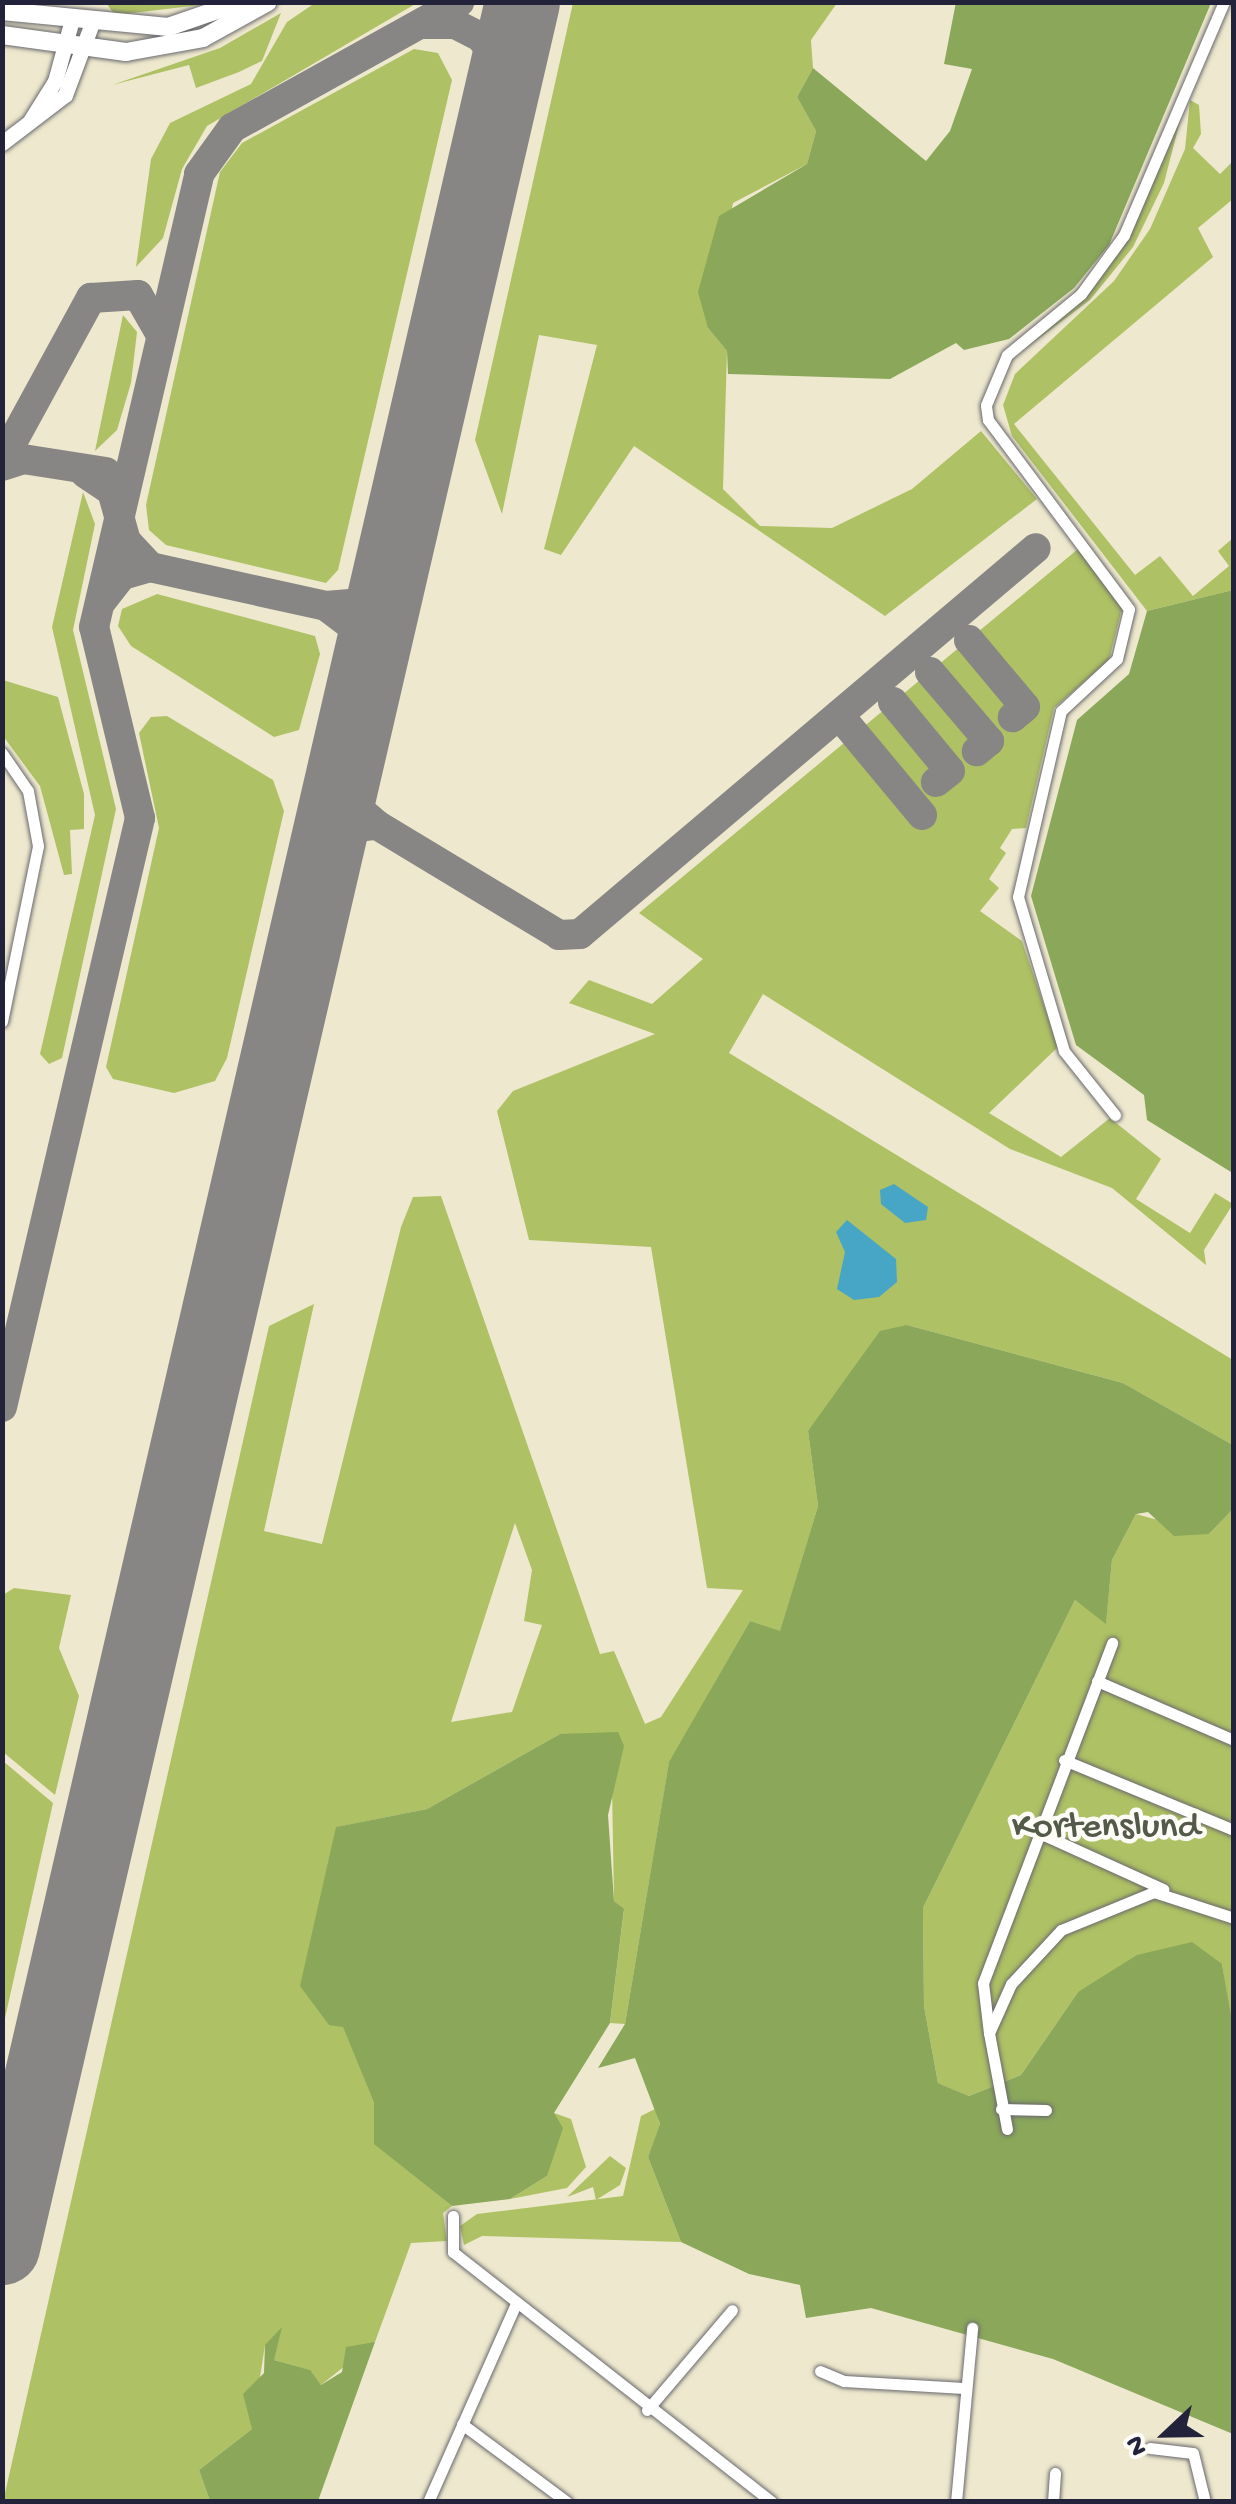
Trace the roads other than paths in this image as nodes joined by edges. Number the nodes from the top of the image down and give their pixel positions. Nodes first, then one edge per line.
1 (74, 2) edge
2 (96, 2) edge
3 (240, 2) edge
4 (268, 2) edge
5 (1224, 2) edge
6 (2, 11) edge
7 (70, 23) junction
8 (91, 26) junction
9 (2, 35) edge
10 (75, 49) junction
11 (2, 143) edge
12 (2, 753) edge
13 (2, 1021) edge
14 (1115, 1115) dead end
15 (1112, 1643) dead end
16 (1096, 1681) junction
17 (1234, 1740) edge
18 (1064, 1760) junction
19 (1234, 1830) edge
20 (1035, 1831) junction
21 (1172, 1893) junction
22 (1233, 1915) edge
23 (988, 2033) junction
24 (1001, 2108) junction
25 (1046, 2110) dead end
26 (1007, 2129) dead end
27 (454, 2216) dead end
28 (516, 2302) junction
29 (732, 2310) dead end
30 (972, 2328) dead end
31 (820, 2370) dead end
32 (964, 2388) junction
33 (647, 2410) junction
34 (462, 2424) junction
35 (1150, 2448) dead end
36 (1056, 2473) dead end
37 (428, 2502) edge
38 (568, 2502) edge
39 (772, 2502) edge
40 (956, 2502) edge
41 (1054, 2502) edge
42 (1205, 2502) edge

1 - 7 street
2 - 8 street
3 - 8 main road
4 - 10 main road
5 - 14 street
6 - 7 main road
7 - 8 main road
7 - 10 street
8 - 10 street
9 - 10 main road
10 - 11 street
12 - 13 street
15 - 16 street
16 - 17 street
16 - 18 street
18 - 19 street
18 - 20 street
20 - 21 street
20 - 23 street
21 - 22 street
21 - 23 street
23 - 24 street
24 - 25 street
24 - 26 street
27 - 28 street
28 - 33 street
28 - 34 street
29 - 33 street
30 - 32 street
31 - 32 street
32 - 40 street
33 - 39 street
34 - 37 street
34 - 38 street
35 - 42 street
36 - 41 street

